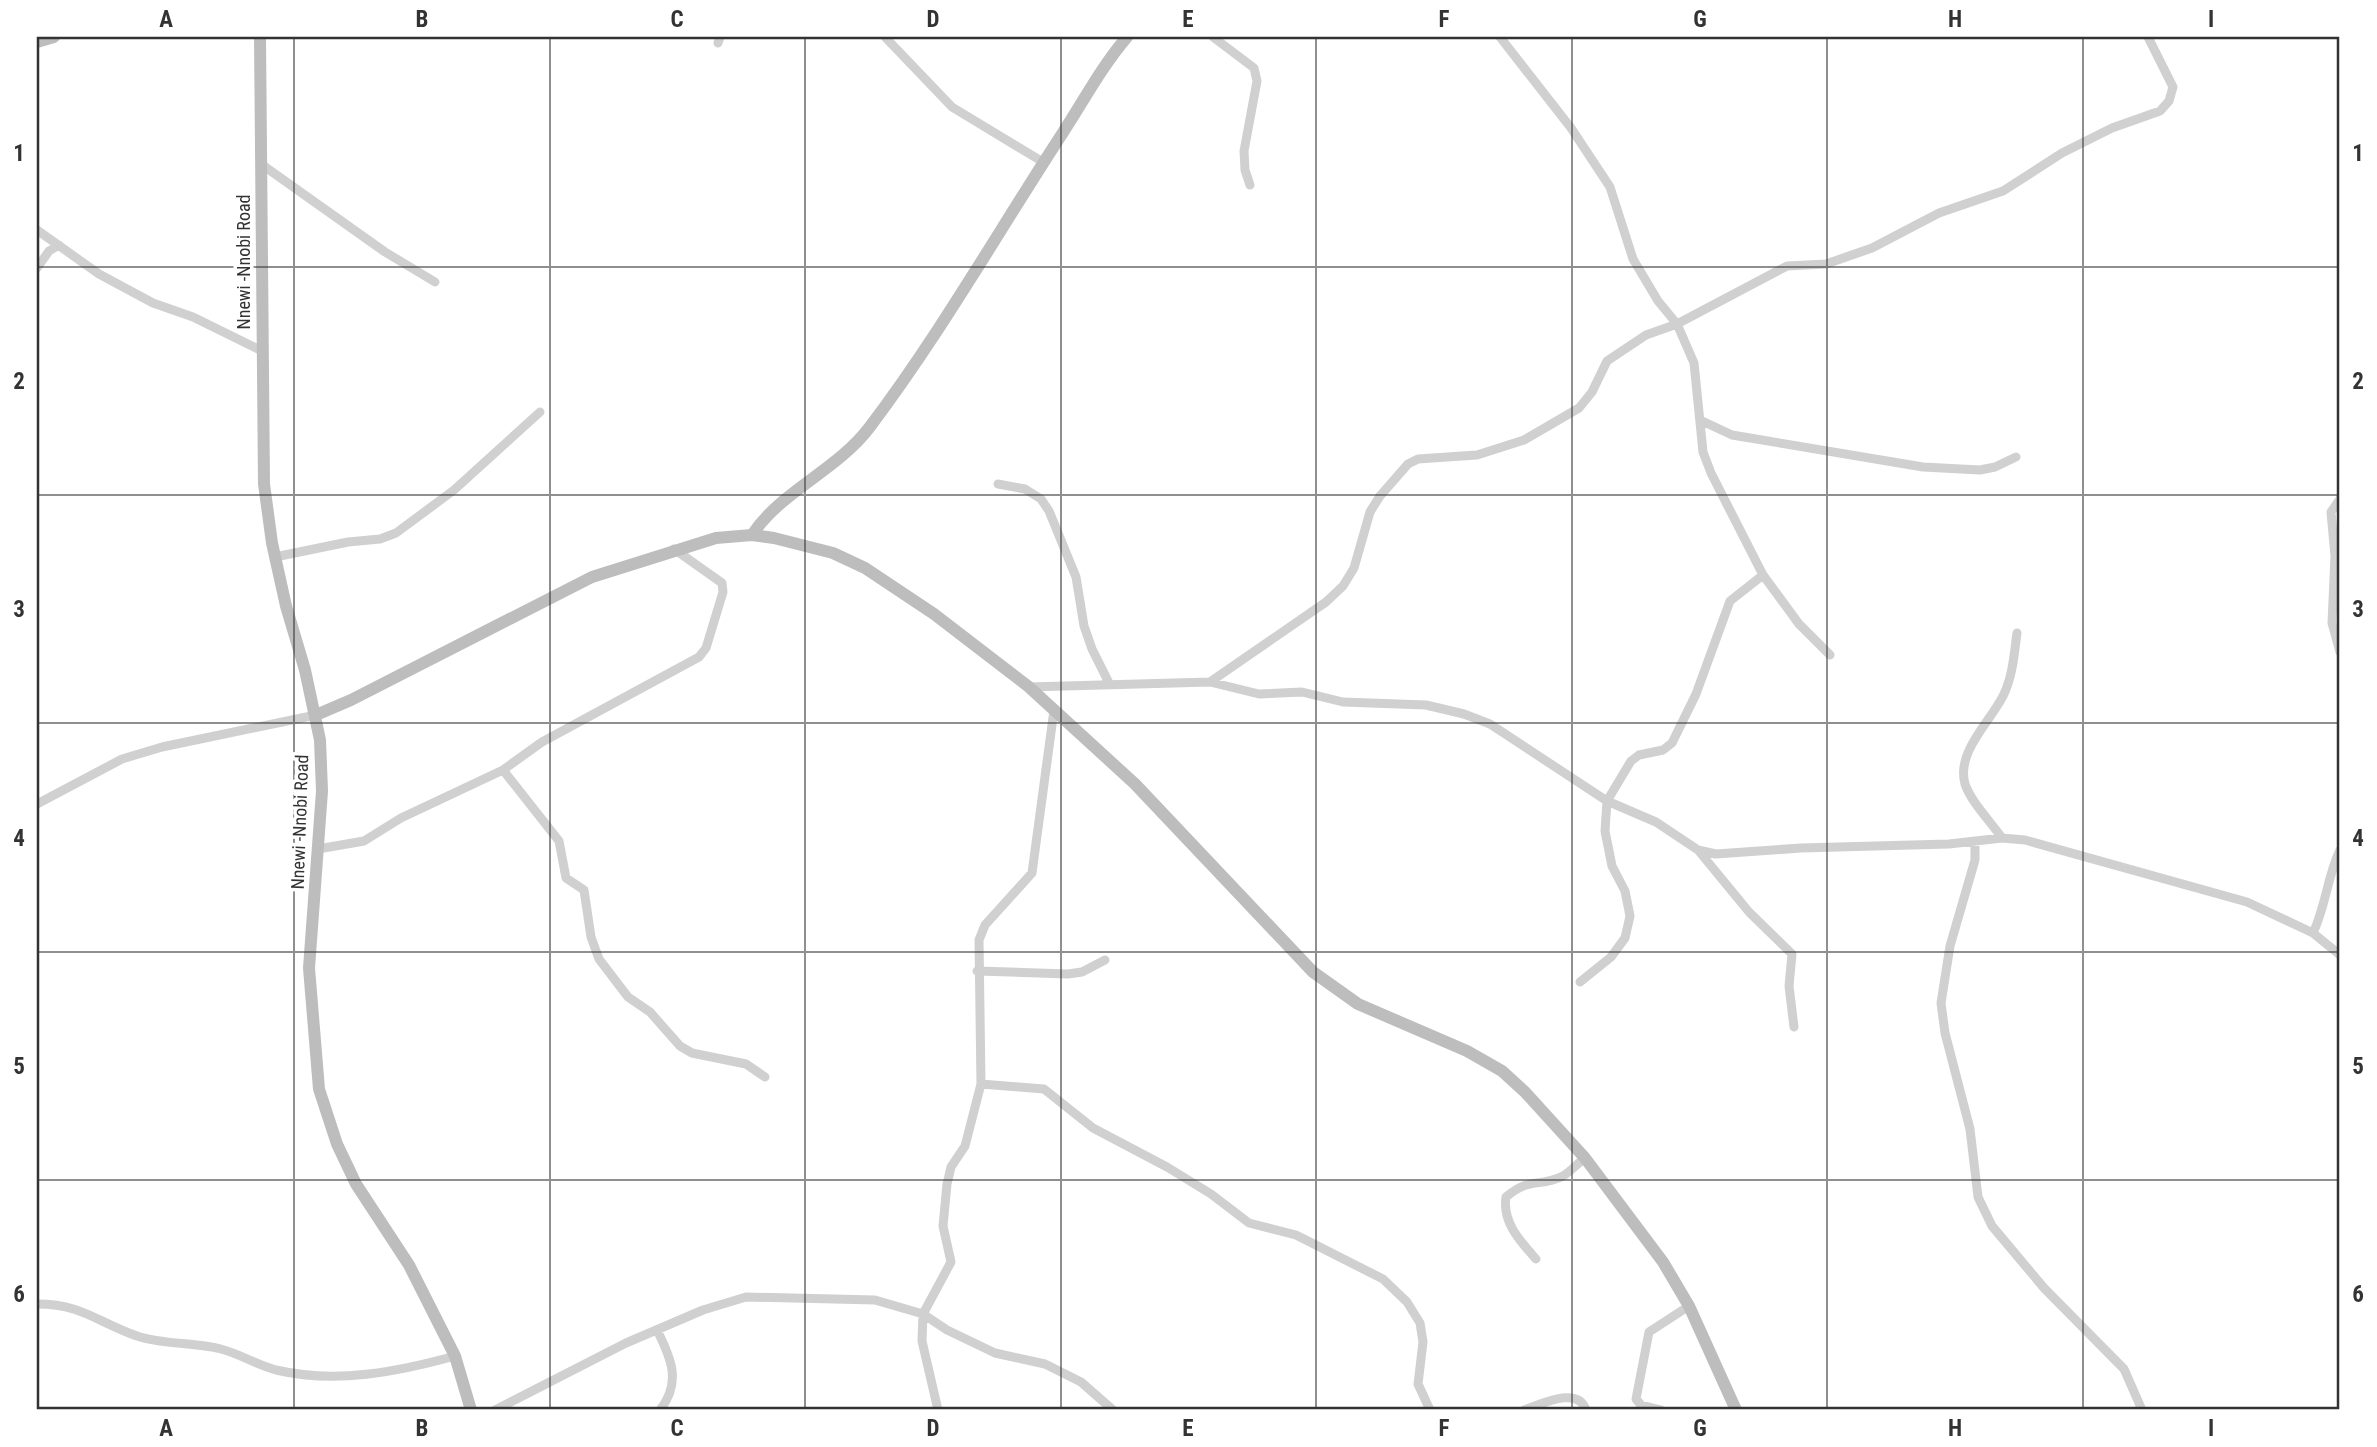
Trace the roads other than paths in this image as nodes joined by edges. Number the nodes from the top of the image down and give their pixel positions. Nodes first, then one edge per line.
1 (54, 37) edge
2 (260, 37) edge
3 (885, 37) edge
4 (1127, 37) edge
5 (1213, 37) edge
6 (1500, 37) edge
7 (2148, 37) edge
8 (37, 42) edge
9 (1043, 162) junction
10 (261, 164) junction
11 (1250, 185) dead end
12 (37, 230) edge
13 (59, 245) junction
14 (37, 268) edge
15 (435, 282) dead end
16 (1677, 324) junction
17 (262, 351) junction
18 (540, 412) dead end
19 (1700, 421) junction
20 (2016, 457) dead end
21 (998, 484) dead end
22 (2340, 499) edge
23 (752, 535) junction
24 (674, 549) junction
25 (275, 557) junction
26 (1763, 575) junction
27 (2017, 633) dead end
28 (2340, 652) edge
29 (1830, 654) dead end
30 (1210, 682) junction
31 (1109, 683) junction
32 (1029, 687) junction
33 (1054, 710) junction
34 (316, 715) junction
35 (503, 770) junction
36 (1607, 801) junction
37 (37, 804) edge
38 (2002, 838) junction
39 (1975, 842) junction
40 (318, 849) junction
41 (1698, 850) junction
42 (2340, 850) edge
43 (2313, 933) junction
44 (2340, 955) edge
45 (1105, 960) dead end
46 (977, 971) junction
47 (1580, 982) dead end
48 (1794, 1027) dead end
49 (765, 1077) dead end
50 (981, 1084) junction
51 (1584, 1158) junction
52 (1535, 1259) dead end
53 (37, 1304) edge
54 (1689, 1307) junction
55 (923, 1314) junction
56 (656, 1329) junction
57 (455, 1356) junction
58 (471, 1410) edge
59 (495, 1410) edge
60 (660, 1410) edge
61 (939, 1410) edge
62 (1113, 1410) edge
63 (1430, 1410) edge
64 (1524, 1410) edge
65 (1586, 1410) edge
66 (1661, 1410) edge
67 (1736, 1410) edge
68 (2142, 1410) edge

1 - 8 main road
2 - 10 main road, Nnewi -Nnobi Road
3 - 9 street
4 - 9 main road
5 - 11 street
6 - 16 street
7 - 16 street
9 - 23 main road
10 - 15 street
10 - 17 main road, Nnewi -Nnobi Road
12 - 13 street
13 - 14 street
13 - 17 street
16 - 19 street
16 - 30 street
17 - 25 main road, Nnewi -Nnobi Road
18 - 25 street
19 - 20 street
19 - 26 street
21 - 31 street
22 - 28 street
23 - 24 main road
23 - 32 main road
24 - 34 main road
24 - 35 street
25 - 34 main road, Nnewi -Nnobi Road
26 - 29 street
26 - 36 street
27 - 38 street
30 - 31 street
30 - 36 street
31 - 32 street
32 - 33 main road
33 - 46 street
33 - 51 main road
34 - 37 street
34 - 40 main road, Nnewi -Nnobi Road
35 - 40 street
35 - 49 street
36 - 41 street
36 - 47 street
38 - 39 street
38 - 43 street
39 - 41 street
39 - 68 street
40 - 57 main road, Nnewi -Nnobi Road
41 - 48 street
42 - 43 street
43 - 44 street
45 - 46 street
46 - 50 street
50 - 55 street
50 - 63 street
51 - 52 street
51 - 54 main road
53 - 57 street
54 - 66 street
54 - 67 main road
55 - 56 street
55 - 61 street
55 - 62 street
56 - 59 street
56 - 60 street
57 - 58 main road, Nnewi -Nnobi Road
64 - 65 street

